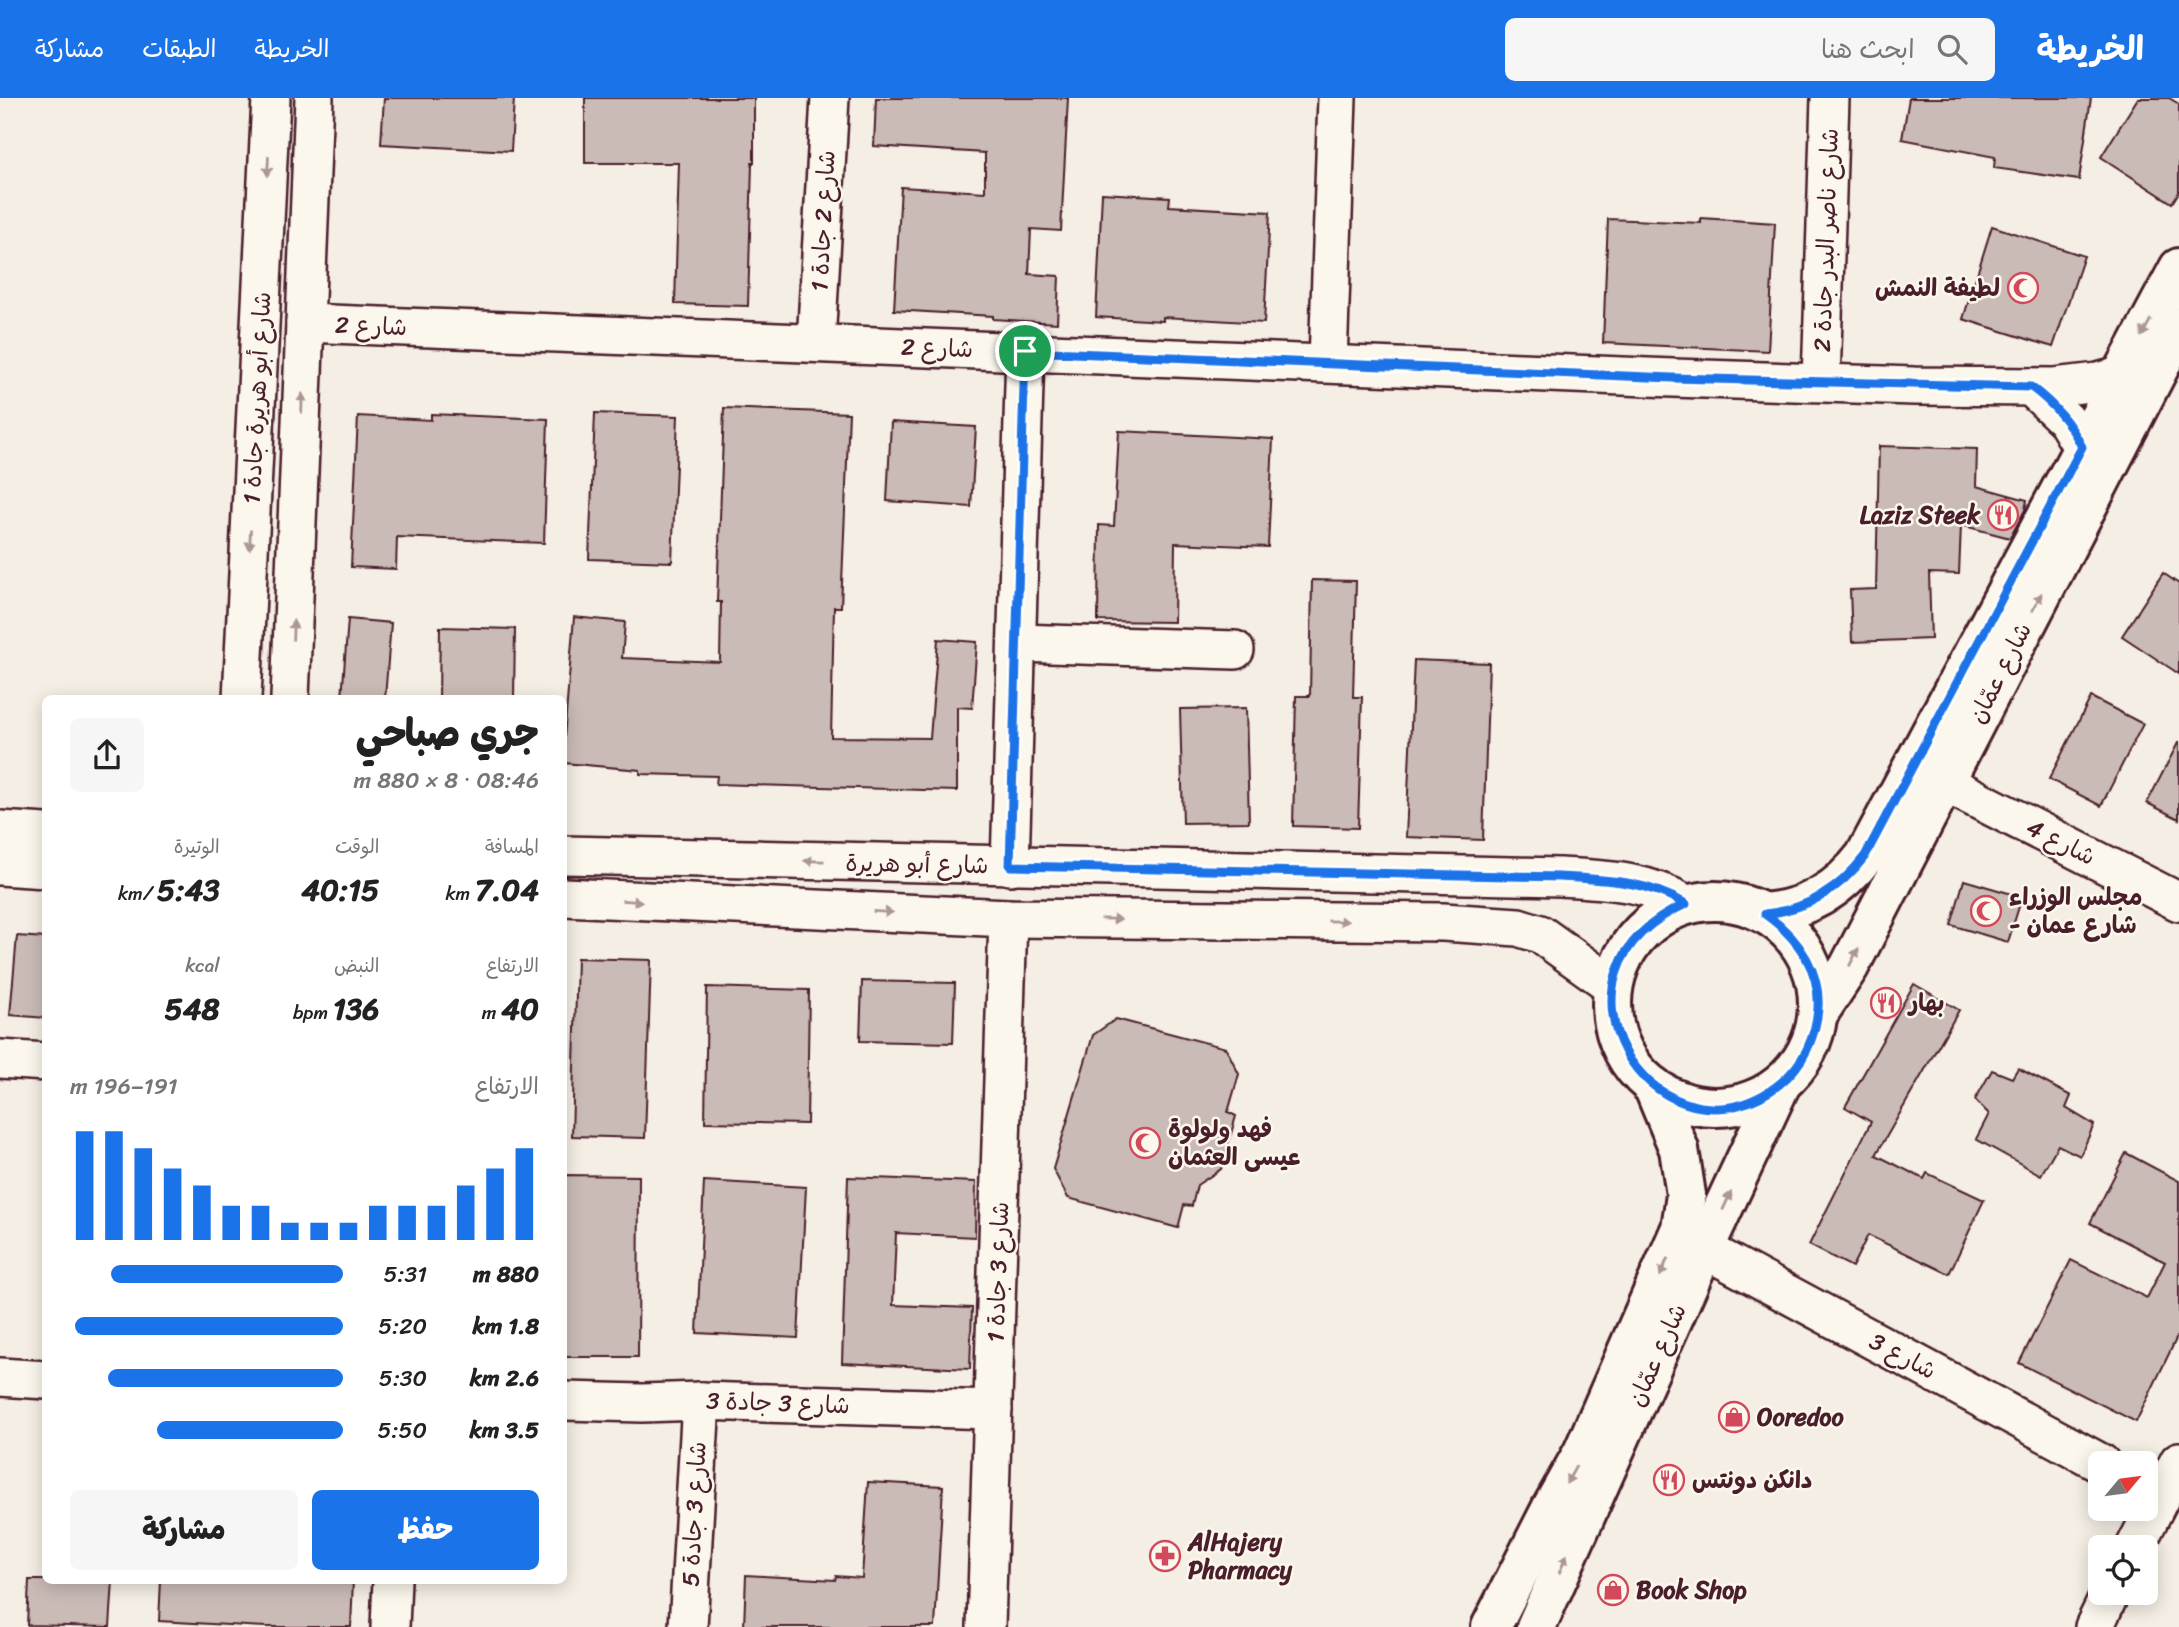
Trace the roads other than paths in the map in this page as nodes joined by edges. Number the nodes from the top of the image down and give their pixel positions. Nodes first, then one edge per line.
1 (271, 98) edge
2 (314, 98) edge
3 (830, 98) edge
4 (1336, 98) edge
5 (1830, 98) edge
6 (2179, 268) edge
7 (305, 323) junction
8 (2179, 329) edge
9 (816, 343) junction
10 (1025, 351) junction
11 (1328, 363) junction
12 (2120, 376) junction
13 (1821, 382) junction
14 (2031, 387) junction
15 (2082, 447) junction
16 (1018, 643) junction
17 (1235, 650) dead end
18 (243, 695) edge
19 (290, 695) edge
20 (1943, 782) junction
21 (0, 830) edge
22 (42, 833) edge
23 (567, 855) edge
24 (0, 866) edge
25 (1010, 866) junction
26 (42, 869) edge
27 (567, 897) edge
28 (2179, 902) edge
29 (1686, 904) junction
30 (1765, 914) junction
31 (1008, 918) junction
32 (1613, 986) junction
33 (1818, 1014) junction
34 (0, 1059) edge
35 (42, 1062) edge
36 (1781, 1084) junction
37 (1653, 1086) junction
38 (1704, 1250) junction
39 (0, 1377) edge
40 (42, 1380) edge
41 (567, 1401) edge
42 (701, 1401) junction
43 (993, 1410) junction
44 (2088, 1456) edge
45 (2179, 1461) edge
46 (2158, 1485) edge
47 (392, 1584) edge
48 (2105, 1605) edge
49 (390, 1627) edge
50 (688, 1627) edge
51 (986, 1627) edge
52 (1491, 1627) edge
53 (1536, 1627) edge
54 (2094, 1627) edge

1 -> 18 street, شارع أبو هريرة جادة 1
2 - 7 street, شارع أبو هريرة جادة 1
3 - 9 street, شارع 2 جادة 1
4 - 11 street
5 - 13 street, شارع ناصر البدر جادة 2
6 -> 12 main road, شارع عمّان
7 - 9 street, شارع 2
19 -> 7 street, شارع أبو هريرة جادة 1
20 -> 8 main road, شارع عمّان
9 - 10 street, شارع 2
10 - 11 street, شارع 2
10 - 16 street
11 - 13 street, شارع 2
12 - 14 street, شارع 2
12 - 15 main road, شارع عمّان
13 - 14 street, شارع 2
14 - 15 street
15 - 30 main road, شارع عمّان
16 - 17 street
16 - 25 street
20 - 28 street, شارع 4
33 -> 20 main road, شارع عمّان
21 - 22 street
25 -> 23 street, شارع أبو هريرة
24 - 26 street
25 - 29 street, شارع أبو هريرة
27 -> 31 street, شارع أبو هريرة
29 - 30 main road
29 - 32 main road
30 - 33 main road
31 -> 32 street, شارع أبو هريرة
31 - 43 street, شارع 3 جادة 1
32 - 37 main road
33 - 36 main road
34 - 35 street
36 - 37 main road
38 -> 36 main road, شارع عمّان
37 -> 52 main road, شارع عمّان
38 - 44 street, شارع 3
53 -> 38 main road, شارع عمّان
39 - 40 street
41 - 42 street, شارع 3 جادة 3
42 - 43 street, شارع 3 جادة 3
42 - 50 street, شارع 3 جادة 5
43 - 51 street, شارع 3 جادة 1
45 - 46 street
47 - 49 street
48 - 54 street

